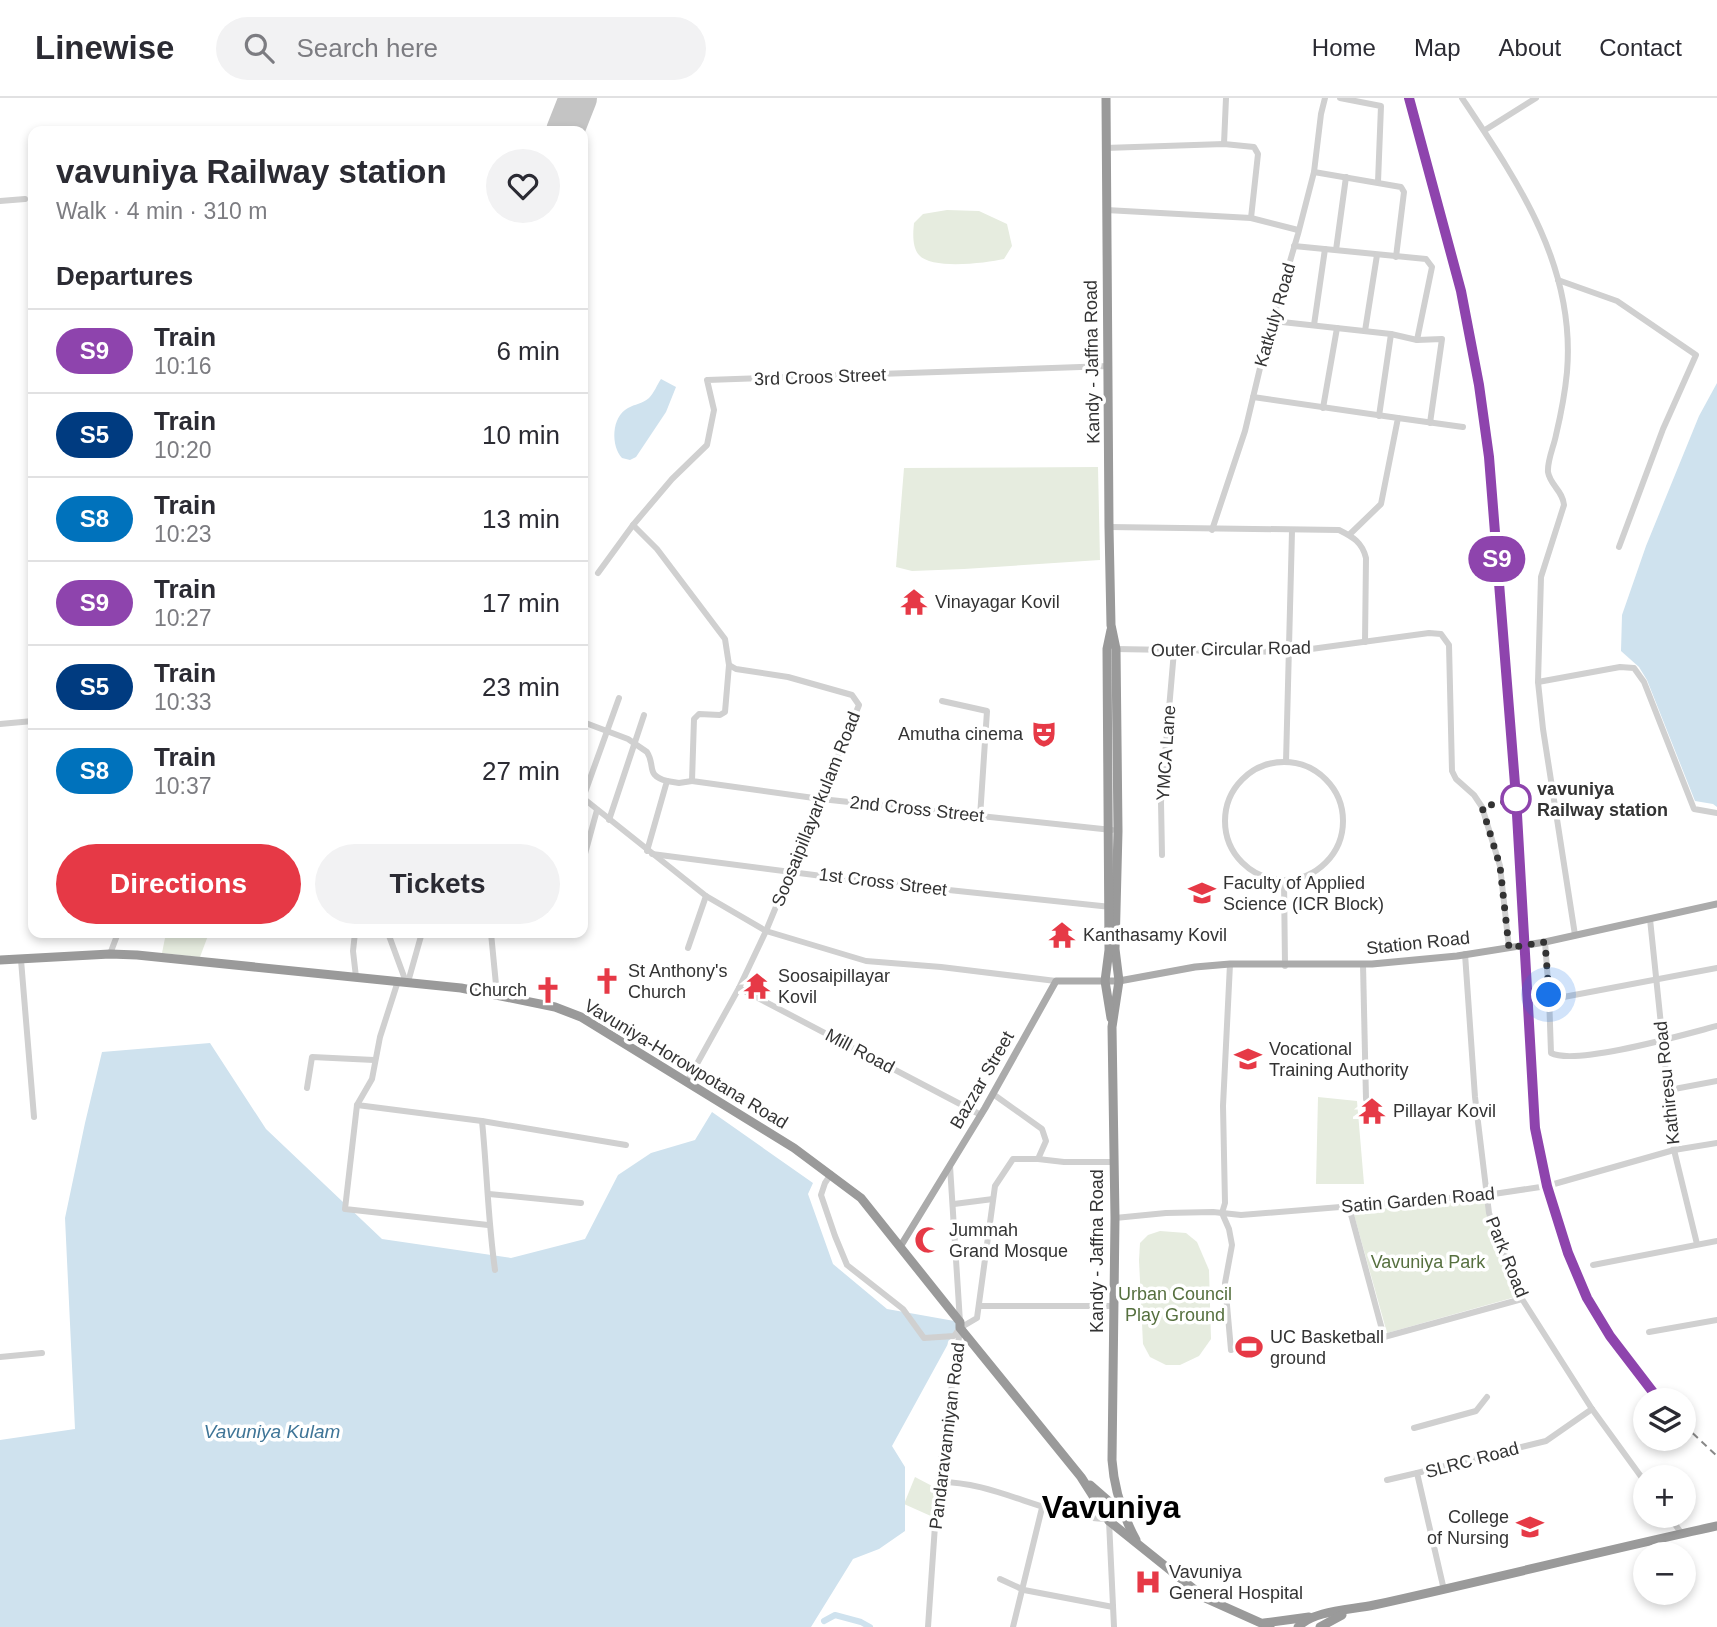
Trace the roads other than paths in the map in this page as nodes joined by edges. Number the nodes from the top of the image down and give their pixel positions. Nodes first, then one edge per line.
1 (1106, 98) edge
2 (1226, 98) edge
3 (1325, 98) edge
4 (1340, 98) edge
5 (1462, 98) edge
6 (1536, 98) edge
7 (1485, 130) junction
8 (1224, 144) junction
9 (1105, 148) junction
10 (1314, 172) junction
11 (1346, 177) junction
12 (1378, 182) junction
13 (25, 199) dead end
14 (0, 201) edge
15 (1106, 210) junction
16 (1251, 218) junction
17 (1298, 230) junction
18 (1294, 246) junction
19 (1325, 249) junction
20 (1336, 250) junction
21 (1377, 255) junction
22 (1396, 257) junction
23 (1558, 281) junction
24 (1273, 321) junction
25 (1314, 325) junction
26 (1337, 328) junction
27 (1365, 331) junction
28 (1391, 334) junction
29 (1417, 340) junction
30 (1109, 366) junction
31 (1253, 397) junction
32 (1323, 408) junction
33 (1379, 416) junction
34 (1398, 418) junction
35 (1430, 423) junction
36 (1463, 428) dead end
37 (634, 525) junction
38 (1109, 527) junction
39 (1212, 530) junction
40 (1292, 531) junction
41 (1349, 535) junction
42 (1619, 547) dead end
43 (598, 573) dead end
44 (1365, 642) junction
45 (1112, 649) junction
46 (1174, 651) junction
47 (1289, 652) junction
48 (729, 665) junction
49 (1538, 682) junction
50 (619, 698) dead end
51 (942, 701) dead end
52 (644, 715) dead end
53 (28, 721) edge
54 (0, 724) edge
55 (588, 724) edge
56 (606, 730) junction
57 (635, 745) junction
58 (1286, 762) junction
59 (667, 781) junction
60 (692, 781) junction
61 (588, 783) edge
62 (821, 799) junction
63 (588, 802) edge
64 (597, 810) junction
65 (1717, 813) edge
66 (980, 817) junction
67 (609, 820) junction
68 (1113, 830) junction
69 (588, 843) edge
70 (649, 852) junction
71 (1162, 855) dead end
72 (791, 871) junction
73 (1284, 880) junction
74 (706, 896) junction
75 (1717, 904) edge
76 (1113, 907) junction
77 (1650, 919) junction
78 (765, 931) junction
79 (1575, 935) junction
80 (116, 938) edge
81 (354, 938) edge
82 (390, 938) edge
83 (420, 938) edge
84 (491, 938) edge
85 (1545, 942) junction
86 (688, 948) dead end
87 (1509, 948) junction
88 (110, 954) junction
89 (1465, 954) junction
90 (0, 960) edge
91 (21, 960) junction
92 (1230, 964) junction
93 (1363, 964) junction
94 (1285, 965) junction
95 (1717, 968) edge
96 (356, 976) junction
97 (1056, 981) junction
98 (1105, 981) junction
99 (1119, 981) junction
100 (1656, 981) junction
101 (404, 982) junction
102 (739, 988) junction
103 (497, 995) junction
104 (1549, 995) junction
105 (1717, 1026) edge
106 (1112, 1027) junction
107 (1662, 1040) junction
108 (374, 1060) junction
109 (688, 1080) junction
110 (1717, 1081) edge
111 (307, 1088) dead end
112 (1669, 1090) junction
113 (993, 1094) junction
114 (1366, 1099) dead end
115 (357, 1105) junction
116 (981, 1115) junction
117 (34, 1116) dead end
118 (482, 1121) junction
119 (1717, 1143) edge
120 (626, 1145) dead end
121 (1674, 1150) junction
122 (1038, 1159) junction
123 (1113, 1162) junction
124 (950, 1167) junction
125 (831, 1174) junction
126 (489, 1194) junction
127 (1487, 1195) junction
128 (993, 1199) junction
129 (581, 1203) dead end
130 (954, 1204) junction
131 (1349, 1207) junction
132 (1222, 1213) junction
133 (1115, 1218) junction
134 (488, 1225) junction
135 (1717, 1241) edge
136 (1697, 1244) junction
137 (900, 1247) junction
138 (1593, 1265) dead end
139 (495, 1270) dead end
140 (1522, 1299) junction
141 (1114, 1306) junction
142 (980, 1307) junction
143 (1717, 1320) edge
144 (960, 1325) junction
145 (1649, 1332) dead end
146 (1231, 1350) dead end
147 (42, 1353) dead end
148 (0, 1357) edge
149 (1487, 1397) dead end
150 (1592, 1409) junction
151 (1414, 1429) dead end
152 (1633, 1465) edge
153 (1417, 1473) junction
154 (1081, 1477) junction
155 (1112, 1479) junction
156 (1387, 1480) dead end
157 (937, 1482) junction
158 (1097, 1491) junction
159 (1110, 1502) junction
160 (1042, 1508) junction
161 (1122, 1514) junction
162 (1109, 1520) junction
163 (1717, 1526) edge
164 (1678, 1528) edge
165 (1118, 1529) junction
166 (1682, 1534) junction
167 (1138, 1543) junction
168 (1111, 1549) junction
169 (1000, 1579) dead end
170 (1024, 1590) junction
171 (1444, 1590) junction
172 (1113, 1607) junction
173 (1353, 1610) junction
174 (1327, 1614) junction
175 (1266, 1625) edge
176 (928, 1627) edge
177 (1013, 1627) edge
178 (1114, 1627) edge
179 (1298, 1627) edge
180 (1320, 1627) edge

1 - 9 highway, Kandy - Jaffna Road
2 - 8 street
3 - 10 street, Katkuly Road
4 - 12 street
5 - 7 street
6 - 7 street
7 - 23 street
8 - 9 street
8 - 16 street
9 - 15 highway, Kandy - Jaffna Road
10 - 11 street
10 - 17 street, Katkuly Road
11 - 12 street
11 - 20 street
12 - 22 street
13 - 14 street
15 - 16 street
15 - 30 highway, Kandy - Jaffna Road
16 - 17 street
17 - 18 street, Katkuly Road
18 - 19 street
18 - 24 street, Katkuly Road
19 - 20 street
19 - 25 street
20 - 21 street
21 - 22 street
21 - 27 street
22 - 29 street
23 - 42 street
23 - 49 street
24 - 25 street
24 - 31 street, Katkuly Road
25 - 26 street
26 - 27 street
26 - 32 street
27 - 28 street
28 - 29 street
28 - 33 street
29 - 35 street
30 - 37 street, 3rd Croos Street
30 - 38 highway, Kandy - Jaffna Road
31 - 32 street
31 - 39 street, Katkuly Road
32 - 33 street
33 - 34 street
34 - 35 street
34 - 41 street
35 - 36 street
37 - 43 street
37 - 48 street
38 - 39 street
38 - 45 highway, Kandy - Jaffna Road
39 - 40 street
40 - 41 street
40 - 47 street
41 - 44 street
44 - 47 street, Outer Circular Road
44 - 87 street, Outer Circular Road
45 - 46 street, Outer Circular Road
45 - 68 highway, Kandy - Jaffna Road
46 - 47 street, Outer Circular Road
46 - 71 street, YMCA Lane
47 - 58 street
48 - 60 street
48 - 62 street, Soosaipillayarkulam Road
49 - 65 street
49 - 79 street
50 - 56 street
51 - 66 street
52 - 57 street
53 - 54 street
55 - 56 street
56 - 57 street
56 - 61 street
57 - 59 street
57 - 67 street
58 - 73 street
58 - 73 street
59 - 60 street, 2nd Cross Street
59 - 70 street
60 - 62 street, 2nd Cross Street
62 - 66 street, 2nd Cross Street
62 - 72 street, Soosaipillayarkulam Road
63 - 64 street
64 - 67 street
64 - 69 street
66 - 68 street, 2nd Cross Street
67 - 70 street
68 - 76 highway, Kandy - Jaffna Road
70 - 72 street, 1st Cross Street
70 - 74 street
72 - 76 street, 1st Cross Street
72 - 78 street, Soosaipillayarkulam Road
73 - 94 street
74 - 78 street
74 - 86 street
75 - 77 main road, Station Road
76 - 98 highway, Kandy - Jaffna Road
76 - 99 highway, Kandy - Jaffna Road
77 - 79 main road, Station Road
77 - 100 street, Kathiresu Road
78 - 97 street
78 - 102 street, Soosaipillayarkulam Road
79 - 85 main road, Station Road
80 - 88 street
81 - 96 street
82 - 101 street
83 - 101 street
84 - 103 street
85 - 87 main road, Station Road
85 - 104 street
87 - 89 main road, Station Road
88 - 91 highway, Vavuniya-Horowpotana Road
88 - 96 highway, Vavuniya-Horowpotana Road
89 - 93 main road, Station Road
89 - 127 street, Park Road
90 - 91 highway, Vavuniya-Horowpotana Road
91 - 117 street
92 - 94 main road, Station Road
92 - 99 main road, Station Road
92 - 132 street
93 - 94 main road, Station Road
93 - 114 street
95 - 100 street
96 - 101 highway, Vavuniya-Horowpotana Road
97 - 98 main road
97 - 113 main road, Bazzar Street
98 - 99 main road
98 - 106 highway, Kandy - Jaffna Road
99 - 106 highway, Kandy - Jaffna Road
100 - 104 street
100 - 107 street, Kathiresu Road
101 - 103 highway, Vavuniya-Horowpotana Road
101 - 108 street
102 - 109 street, Soosaipillayarkulam Road
102 - 116 street, Mill Road
103 - 109 highway, Vavuniya-Horowpotana Road
104 - 107 street
105 - 107 street
106 - 123 highway, Kandy - Jaffna Road
107 - 112 street, Kathiresu Road
108 - 111 street
108 - 115 street
109 - 125 highway, Vavuniya-Horowpotana Road
110 - 112 street
112 - 121 street, Kathiresu Road
113 - 116 main road, Bazzar Street
113 - 122 street
115 - 118 street
115 - 134 street
116 - 124 main road, Bazzar Street
118 - 120 street
118 - 126 street
119 - 121 street, Satin Garden Road
121 - 127 street, Satin Garden Road
121 - 136 street, Kathiresu Road
122 - 123 street
122 - 128 street
123 - 133 highway, Kandy - Jaffna Road
124 - 130 street, Pandaravanniyan Road
124 - 137 main road, Bazzar Street
125 - 137 highway, Vavuniya-Horowpotana Road
125 - 144 street
126 - 129 street
126 - 134 street
127 - 131 street, Satin Garden Road
127 - 140 street, Park Road
128 - 130 street
128 - 142 street
130 - 144 street, Pandaravanniyan Road
131 - 132 street, Satin Garden Road
131 - 140 street
132 - 133 street, Satin Garden Road
132 - 146 street
133 - 141 highway, Kandy - Jaffna Road
134 - 139 street
135 - 136 street
136 - 138 street
137 - 144 highway, Vavuniya-Horowpotana Road
140 - 150 street, Park Road
141 - 142 street
141 - 155 highway, Kandy - Jaffna Road
142 - 144 street
143 - 145 street
144 - 154 highway, Vavuniya-Horowpotana Road
144 - 157 street, Pandaravanniyan Road
147 - 148 street
149 - 151 street
150 - 152 street, Park Road
150 - 153 street, SLRC Road
153 - 156 street
153 - 171 street, SLRC Road
154 - 158 highway, Vavuniya-Horowpotana Road
154 - 162 highway, Vavuniya-Horowpotana Road
155 - 158 highway
155 - 159 highway, Kandy - Jaffna Road
155 - 161 highway, Kandy - Jaffna Road
157 - 160 street
157 - 176 street, Pandaravanniyan Road
158 - 159 highway, Vavuniya-Horowpotana Road
159 - 161 highway, Vavuniya-Horowpotana Road
159 - 162 highway, Kandy - Jaffna Road
160 - 162 street
160 - 170 street
161 - 165 highway
161 - 167 highway
162 - 165 highway, Vavuniya-Horowpotana Road
162 - 168 street
163 - 166 highway
164 - 166 street
165 - 167 highway, Vavuniya-Horowpotana Road
165 - 168 street
166 - 171 highway
167 - 175 highway
168 - 172 street
169 - 170 street
170 - 172 street
170 - 177 street
171 - 173 highway
172 - 178 street
173 - 174 highway
173 - 180 highway
174 - 175 highway
174 - 179 highway

